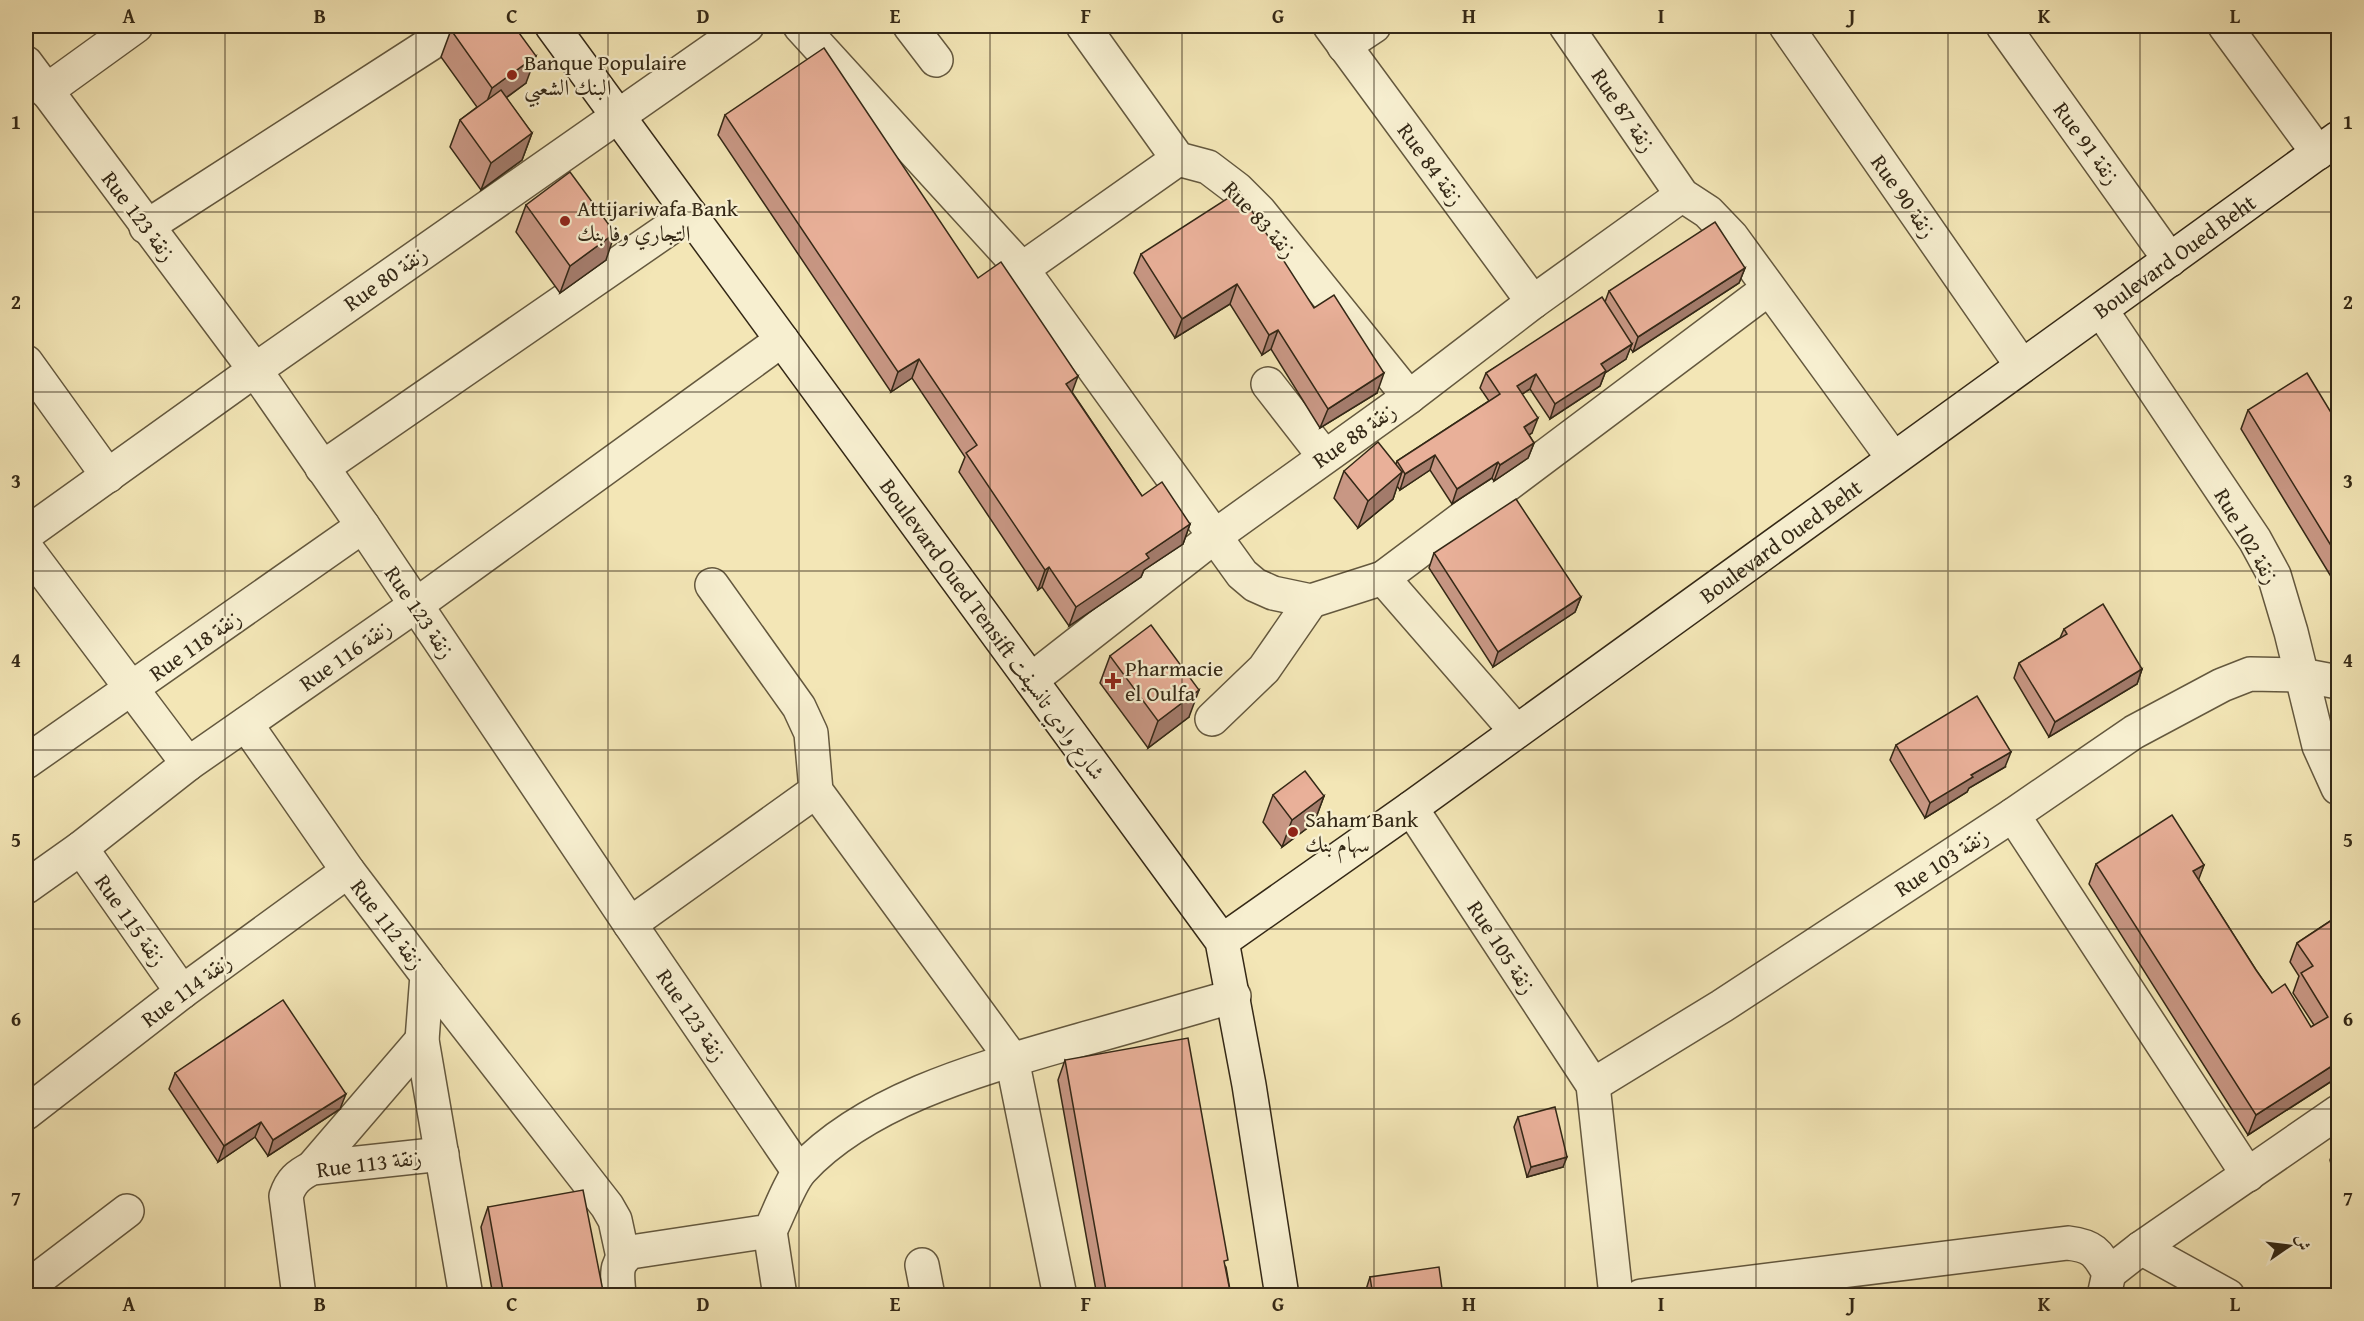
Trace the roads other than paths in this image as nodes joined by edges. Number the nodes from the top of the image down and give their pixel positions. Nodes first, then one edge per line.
1 (136, 26) edge
2 (458, 26) edge
3 (552, 26) edge
4 (747, 26) edge
5 (800, 26) edge
6 (910, 26) edge
7 (1083, 26) edge
8 (1374, 26) edge
9 (1566, 26) edge
10 (1786, 26) edge
11 (2003, 26) edge
12 (2225, 26) edge
13 (1337, 36) edge
14 (936, 60) dead end
15 (26, 63) edge
16 (46, 91) junction
17 (618, 115) junction
18 (2328, 145) edge
19 (1178, 159) junction
20 (1682, 195) junction
21 (690, 214) junction
22 (146, 227) junction
23 (2170, 260) junction
24 (1022, 269) junction
25 (1768, 289) junction
26 (1533, 302) junction
27 (2102, 310) junction
28 (782, 340) junction
29 (26, 362) edge
30 (2022, 366) junction
31 (255, 370) junction
32 (1268, 384) dead end
33 (1409, 397) junction
34 (1324, 456) junction
35 (1893, 458) junction
36 (322, 468) junction
37 (108, 476) junction
38 (363, 526) junction
39 (26, 534) edge
40 (1215, 536) junction
41 (26, 548) edge
42 (1383, 578) junction
43 (712, 585) dead end
44 (1311, 601) junction
45 (416, 605) junction
46 (2301, 675) junction
47 (1030, 680) junction
48 (2338, 682) edge
49 (132, 689) junction
50 (1212, 719) dead end
51 (246, 724) junction
52 (1515, 731) junction
53 (26, 762) edge
54 (188, 764) junction
55 (2338, 788) edge
56 (816, 791) junction
57 (1411, 808) junction
58 (2013, 815) junction
59 (81, 848) junction
60 (348, 871) junction
61 (26, 887) edge
62 (630, 924) junction
63 (1222, 941) junction
64 (427, 975) junction
65 (182, 992) junction
66 (1234, 996) junction
67 (422, 1040) junction
68 (1012, 1059) junction
69 (1593, 1085) junction
70 (2338, 1112) edge
71 (26, 1113) edge
72 (442, 1154) junction
73 (305, 1172) junction
74 (799, 1172) junction
75 (2248, 1175) junction
76 (127, 1211) dead end
77 (770, 1231) junction
78 (2141, 1248) junction
79 (623, 1257) junction
80 (2107, 1284) edge
81 (26, 1289) edge
82 (30, 1296) edge
83 (299, 1296) edge
84 (466, 1296) edge
85 (619, 1296) edge
86 (780, 1296) edge
87 (1060, 1296) edge
88 (1282, 1296) edge
89 (1616, 1296) edge
90 (1641, 1296) edge
91 (2228, 1296) edge

1 - 16 street
2 - 22 street
3 - 17 street, Boulevard Oued Tensift شارع وادي تانسيفت
4 - 17 street, Rue 80 زنقة
5 - 24 street
6 - 14 street
7 - 19 street
8 - 13 street
9 - 20 street, Rue 87 زنقة
10 - 30 street, Rue 90 زنقة
11 - 23 street, Rue 91 زنقة
12 - 18 street
13 - 26 street, Rue 84 زنقة
15 - 16 street, Rue 123 زنقة
16 - 22 street, Rue 123 زنقة
17 - 21 street, Boulevard Oued Tensift شارع وادي تانسيفت
17 - 31 street, Rue 80 زنقة
18 - 23 street, Boulevard Oued Beht
19 - 24 street
19 - 33 street, Rue 83 زنقة
20 - 25 street
20 - 26 street, Rue 88 زنقة
21 - 28 street, Boulevard Oued Tensift شارع وادي تانسيفت
21 - 36 street
22 - 31 street, Rue 123 زنقة
23 - 27 street, Boulevard Oued Beht
24 - 40 street
25 - 35 street
25 - 42 street
26 - 33 street, Rue 88 زنقة
27 - 30 street, Boulevard Oued Beht
27 - 46 street, Rue 102 زنقة
28 - 45 street, Rue 116 زنقة
28 - 47 street, Boulevard Oued Tensift شارع وادي تانسيفت
29 - 37 street
30 - 35 street, Boulevard Oued Beht
31 - 36 street, Rue 123 زنقة
31 - 37 street, Rue 80 زنقة
32 - 34 street
33 - 34 street, Rue 88 زنقة
34 - 40 street, Rue 88 زنقة
35 - 52 street, Boulevard Oued Beht
36 - 38 street, Rue 123 زنقة
37 - 39 street, Rue 80 زنقة
38 - 45 street, Rue 123 زنقة
38 - 49 street, Rue 118 زنقة
40 - 44 street
40 - 47 street, Rue 88 زنقة
41 - 49 street
42 - 44 street
42 - 52 street
43 - 56 street
44 - 50 street
45 - 51 street, Rue 116 زنقة
45 - 62 street, Rue 123 زنقة
46 - 48 street, Rue 103 زنقة
46 - 55 street, Rue 102 زنقة
46 - 58 street, Rue 103 زنقة
47 - 63 street, Boulevard Oued Tensift شارع وادي تانسيفت
49 - 53 street, Rue 118 زنقة
49 - 54 street
51 - 54 street, Rue 116 زنقة
51 - 60 street, Rue 112 زنقة
52 - 57 street, Boulevard Oued Beht
54 - 59 street, Rue 116 زنقة
56 - 62 street
56 - 68 street
57 - 63 street, Boulevard Oued Beht
57 - 69 street, Rue 105 زنقة
58 - 69 street, Rue 103 زنقة
58 - 75 street
59 - 61 street, Rue 116 زنقة
59 - 65 street, Rue 115 زنقة
60 - 64 street, Rue 112 زنقة
60 - 65 street, Rue 114 زنقة
62 - 74 street, Rue 123 زنقة
63 - 66 street, Boulevard Oued Tensift شارع وادي تانسيفت
64 - 67 street, Rue 112 زنقة
64 - 79 street
65 - 71 street, Rue 114 زنقة
66 - 68 street
66 - 88 street, Boulevard Oued Tensift شارع وادي تانسيفت
67 - 72 street, Rue 112 زنقة
67 - 73 street
68 - 74 street
68 - 87 street
69 - 89 street
70 - 75 street
72 - 73 street, Rue 113 زنقة
72 - 84 street, Rue 112 زنقة
73 - 83 street
74 - 77 street
75 - 78 street
76 - 81 street
77 - 79 street
77 - 86 street
78 - 80 street
78 - 91 street
79 - 85 street
80 - 90 street
81 - 82 street

